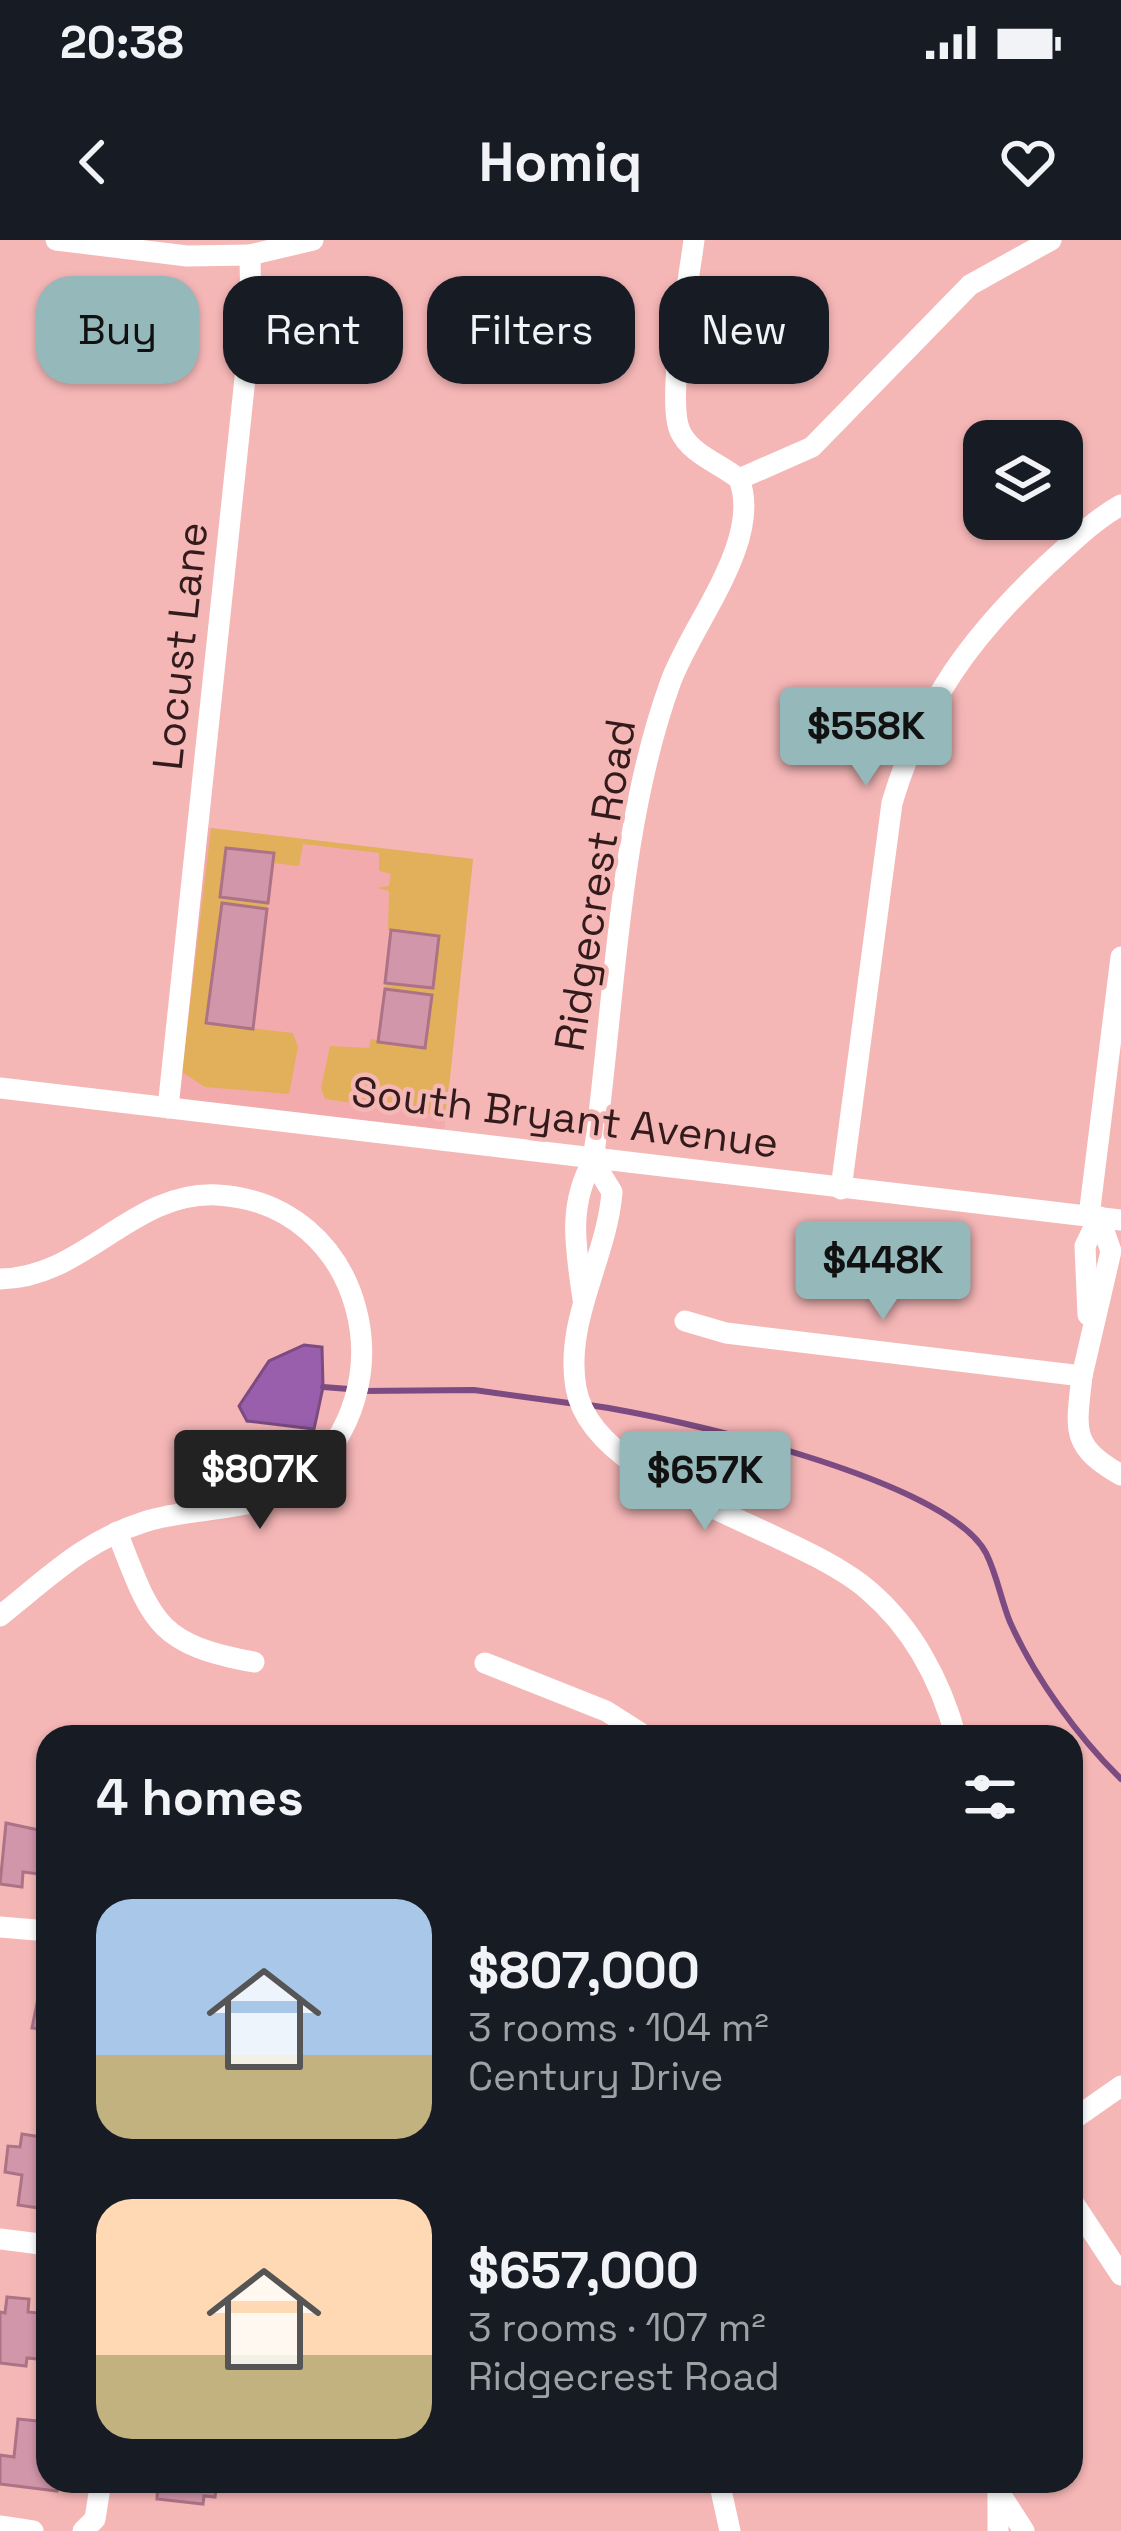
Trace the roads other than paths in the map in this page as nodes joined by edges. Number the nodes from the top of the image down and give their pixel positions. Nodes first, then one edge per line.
1 (56, 240) edge
2 (313, 240) edge
3 (694, 240) edge
4 (1051, 240) edge
5 (250, 255) junction
6 (739, 479) junction
7 (1121, 505) edge
8 (1121, 957) edge
9 (0, 1088) edge
10 (168, 1108) junction
11 (593, 1161) junction
12 (841, 1189) junction
13 (1103, 1218) edge
14 (0, 1279) edge
15 (583, 1299) junction
16 (685, 1321) dead end
17 (1082, 1376) junction
18 (1121, 1474) edge
19 (117, 1532) junction
20 (0, 1616) edge
21 (254, 1662) dead end
22 (485, 1663) dead end
23 (628, 1725) edge
24 (952, 1725) edge
25 (0, 1927) edge
26 (36, 1930) edge
27 (1121, 2086) edge
28 (1083, 2113) edge
29 (1083, 2217) edge
30 (0, 2240) edge
31 (36, 2244) edge
32 (1121, 2275) edge
33 (99, 2493) edge
34 (722, 2493) edge
35 (995, 2493) edge
36 (999, 2493) edge
37 (0, 2526) edge
38 (34, 2531) edge
39 (83, 2531) edge
40 (730, 2531) edge
41 (998, 2531) edge
42 (1024, 2531) edge

1 - 5 street
2 - 5 street
3 - 6 street
4 - 6 street
5 - 10 street, Locust Lane
6 - 11 street, Ridgecrest Road
7 - 12 street
8 - 13 street
9 - 10 street, South Bryant Avenue
10 - 11 street, South Bryant Avenue
11 - 12 street, South Bryant Avenue
11 - 15 street, Ridgecrest Road
11 - 15 street, Ridgecrest Road
12 - 13 street, South Bryant Avenue
13 - 17 street
14 - 19 street
15 - 24 street, Ridgecrest Road
16 - 17 street
17 - 18 street
19 - 20 street
19 - 21 street
22 - 23 street
25 - 26 street
27 - 28 street
29 - 32 street
30 - 31 street
33 - 39 street
34 - 40 street
35 - 41 street
36 - 42 street
37 - 38 street

